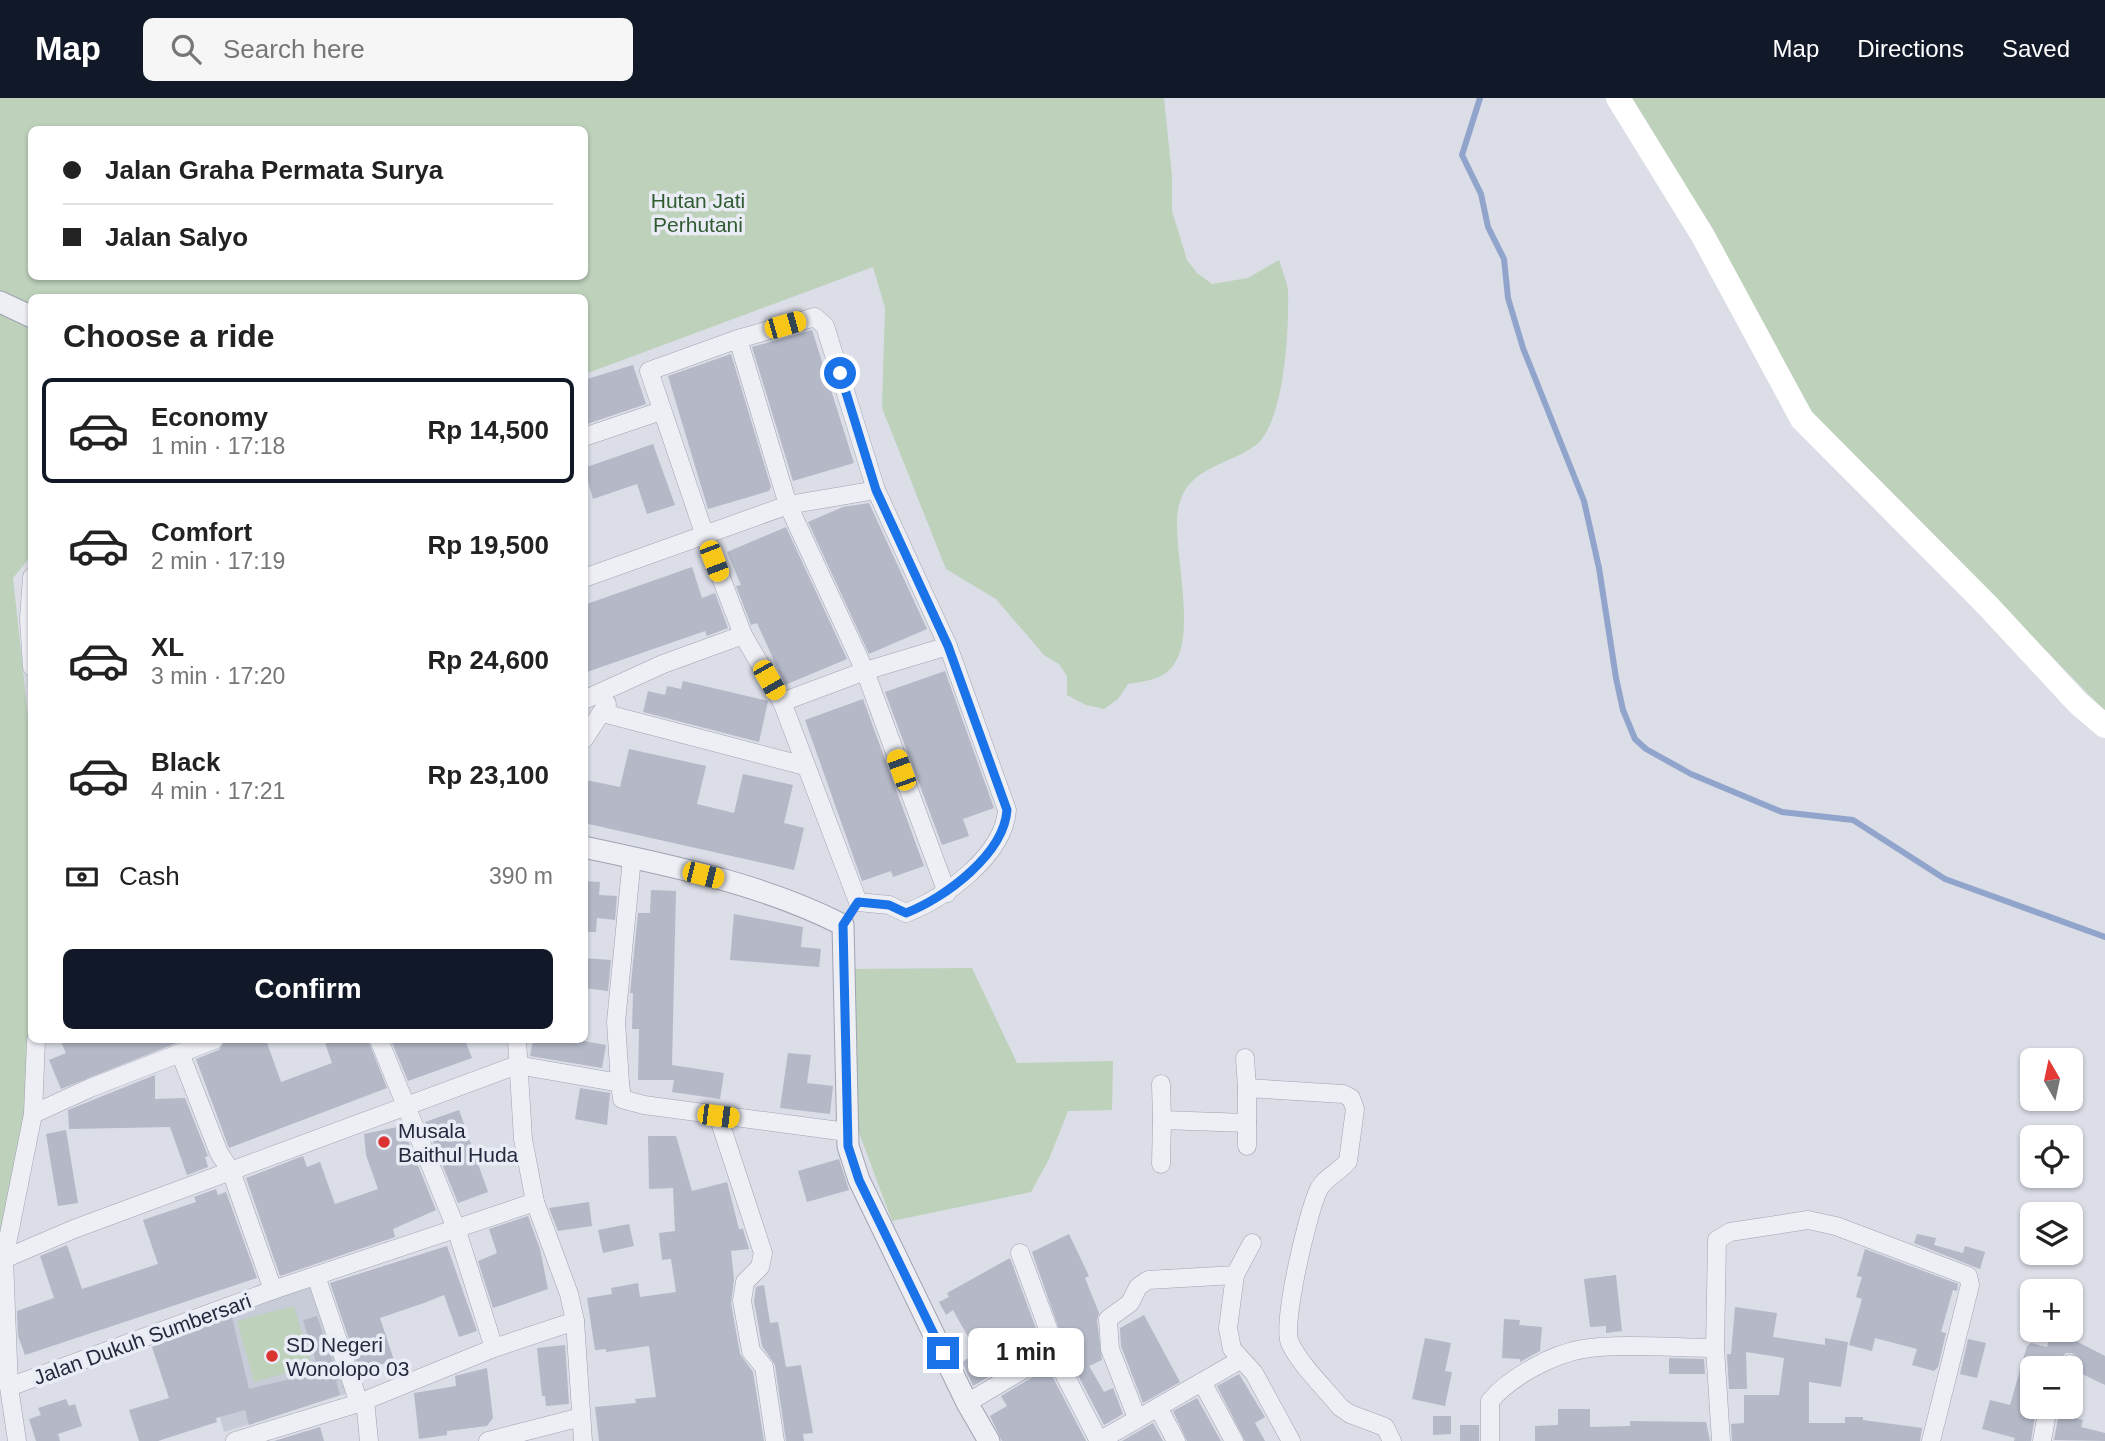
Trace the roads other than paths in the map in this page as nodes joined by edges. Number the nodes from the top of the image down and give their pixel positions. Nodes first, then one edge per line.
1 (1618, 98) edge
2 (0, 302) edge
3 (28, 315) edge
4 (738, 339) junction
5 (662, 411) junction
6 (588, 436) edge
7 (876, 490) junction
8 (788, 505) junction
9 (705, 536) junction
10 (588, 577) edge
11 (743, 635) junction
12 (948, 646) junction
13 (865, 671) junction
14 (613, 689) junction
15 (588, 698) edge
16 (782, 702) junction
17 (603, 713) junction
18 (2105, 726) edge
19 (588, 734) edge
20 (805, 766) junction
21 (588, 848) edge
22 (632, 858) junction
23 (947, 893) junction
24 (858, 902) junction
25 (843, 925) junction
26 (36, 1043) edge
27 (206, 1043) edge
28 (380, 1043) edge
29 (517, 1043) edge
30 (180, 1053) junction
31 (1245, 1058) dead end
32 (517, 1065) junction
33 (620, 1083) junction
34 (1161, 1084) dead end
35 (1247, 1088) junction
36 (408, 1107) junction
37 (33, 1114) junction
38 (718, 1116) junction
39 (1161, 1120) junction
40 (1247, 1123) junction
41 (846, 1132) junction
42 (1247, 1146) dead end
43 (1161, 1164) dead end
44 (231, 1171) junction
45 (534, 1202) junction
46 (456, 1228) junction
47 (1252, 1243) dead end
48 (1020, 1253) dead end
49 (4, 1259) junction
50 (1236, 1275) junction
51 (316, 1276) junction
52 (273, 1290) junction
53 (575, 1321) junction
54 (4, 1342) edge
55 (494, 1348) junction
56 (1715, 1348) junction
57 (1056, 1350) junction
58 (1240, 1360) junction
59 (1202, 1382) junction
60 (9, 1387) junction
61 (362, 1402) junction
62 (967, 1403) junction
63 (1158, 1407) junction
64 (581, 1417) junction
65 (1137, 1418) junction
66 (2046, 1419) edge
67 (17, 1441) edge
68 (235, 1441) edge
69 (369, 1441) edge
70 (488, 1441) edge
71 (583, 1441) edge
72 (775, 1441) edge
73 (989, 1441) edge
74 (1099, 1441) edge
75 (1176, 1441) edge
76 (1234, 1441) edge
77 (1291, 1441) edge
78 (1392, 1441) edge
79 (1490, 1441) edge
80 (1721, 1441) edge
81 (1931, 1441) edge
82 (2042, 1441) edge

1 - 18 main road
2 - 3 street
4 - 5 street
4 - 7 street
4 - 8 street
5 - 6 street
5 - 9 street
7 - 8 street
7 - 12 street
8 - 9 street
8 - 13 street
9 - 10 street
9 - 11 street
11 - 14 street
11 - 16 street
12 - 13 street
12 - 23 street
13 - 16 street
13 - 23 street
14 - 15 street
14 - 17 street
16 - 20 street
17 - 19 street
17 - 20 street
20 - 24 street
21 - 22 street
22 - 25 street
22 - 33 street
23 - 24 street
24 - 25 street
25 - 41 street
26 - 37 street, Jalan Dukuh Sumbersari
27 - 30 street
28 - 36 street
29 - 32 street
30 - 37 street
30 - 44 street, Jalan Dukuh Sumbersari
31 - 35 street
32 - 33 street
32 - 36 street
32 - 45 street
33 - 38 street
34 - 39 street
35 - 40 street
35 - 78 street
36 - 44 street
36 - 46 street
37 - 49 street, Jalan Dukuh Sumbersari
38 - 41 street
38 - 72 street
39 - 40 street
39 - 43 street
40 - 42 street
41 - 62 street
44 - 49 street
44 - 52 street, Jalan Dukuh Sumbersari
45 - 46 street, Jalan Dukuh Sumbersari
45 - 53 street
46 - 51 street, Jalan Dukuh Sumbersari
46 - 55 street
47 - 50 street
48 - 57 street
49 - 54 street, Jalan Dukuh Sumbersari
50 - 58 street
50 - 65 street
51 - 52 street, Jalan Dukuh Sumbersari
51 - 61 street
52 - 60 street, Jalan Dukuh Sumbersari
53 - 55 street
53 - 64 street
54 - 60 street, Jalan Dukuh Sumbersari
55 - 61 street
56 - 79 street
56 - 80 street
56 - 81 street
57 - 62 street
57 - 74 street
58 - 59 street
58 - 77 street
59 - 63 street
59 - 76 street
60 - 67 street, Jalan Dukuh Sumbersari
61 - 68 street
61 - 69 street
62 - 73 street
63 - 65 street
63 - 75 street
64 - 70 street
64 - 71 street
65 - 74 street
66 - 82 street

